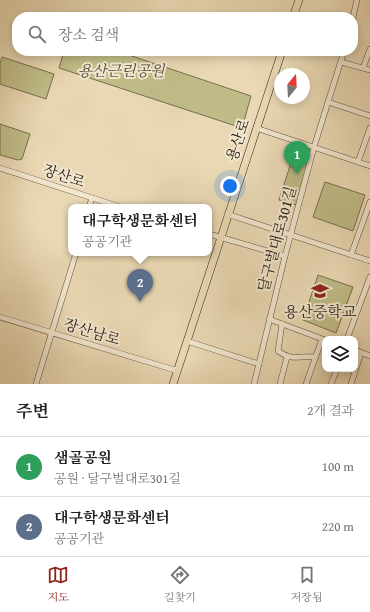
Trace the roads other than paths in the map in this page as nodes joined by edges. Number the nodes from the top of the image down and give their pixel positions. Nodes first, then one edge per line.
1 (299, 0) edge
2 (357, 0) edge
3 (295, 12) edge
4 (353, 12) edge
5 (370, 49) edge
6 (280, 56) edge
7 (343, 56) edge
8 (341, 62) junction
9 (363, 68) junction
10 (370, 70) edge
11 (328, 102) junction
12 (370, 116) edge
13 (256, 128) junction
14 (370, 128) edge
15 (314, 147) junction
16 (358, 162) junction
17 (370, 166) edge
18 (0, 168) edge
19 (92, 198) junction
20 (370, 202) edge
21 (90, 204) edge
22 (111, 204) edge
23 (227, 214) junction
24 (212, 235) edge
25 (291, 235) junction
26 (220, 238) junction
27 (351, 255) junction
28 (75, 256) edge
29 (285, 256) junction
30 (370, 261) edge
31 (370, 276) edge
32 (0, 317) edge
33 (269, 319) junction
34 (282, 324) junction
35 (52, 332) junction
36 (349, 336) edge
37 (322, 338) edge
38 (187, 341) junction
39 (322, 344) edge
40 (358, 352) edge
41 (361, 353) junction
42 (369, 353) edge
43 (287, 357) junction
44 (316, 357) junction
45 (259, 364) junction
46 (178, 370) junction
47 (336, 372) edge
48 (36, 384) edge
49 (173, 384) edge
50 (254, 384) edge
51 (280, 384) edge
52 (306, 384) edge
53 (331, 384) edge
54 (351, 384) edge

1 - 3 main road
2 - 4 street
5 - 9 street
6 - 13 main road, 용산로
7 - 8 street, 달구벌대로301길
8 - 9 street
8 - 11 street, 달구벌대로301길
9 - 10 street
11 - 12 street
11 - 15 street, 달구벌대로301길
13 - 15 street
13 - 23 main road, 용산로
14 - 16 street
15 - 16 street
15 - 25 street, 달구벌대로301길
16 - 17 street
18 - 19 street, 장산로
19 - 21 street
19 - 22 street, 장산로
20 - 27 street
23 - 25 street
23 - 26 main road, 용산로
24 - 26 street
25 - 27 street
25 - 29 street, 달구벌대로301길
26 - 29 street
26 - 38 main road, 용산로
27 - 30 street
28 - 35 street
29 - 33 street, 달구벌대로301길
31 - 36 street
32 - 35 street, 장산남로
33 - 34 street
33 - 45 street, 달구벌대로301길
34 - 37 street
34 - 43 street
35 - 46 street, 장산남로
35 - 48 street
38 - 45 street
38 - 46 main road, 용산로
39 - 44 street
40 - 41 street
41 - 42 street
41 - 54 street
43 - 44 street
43 - 51 street
44 - 52 street
45 - 50 street, 달구벌대로301길
46 - 49 main road, 용산로
47 - 53 street

